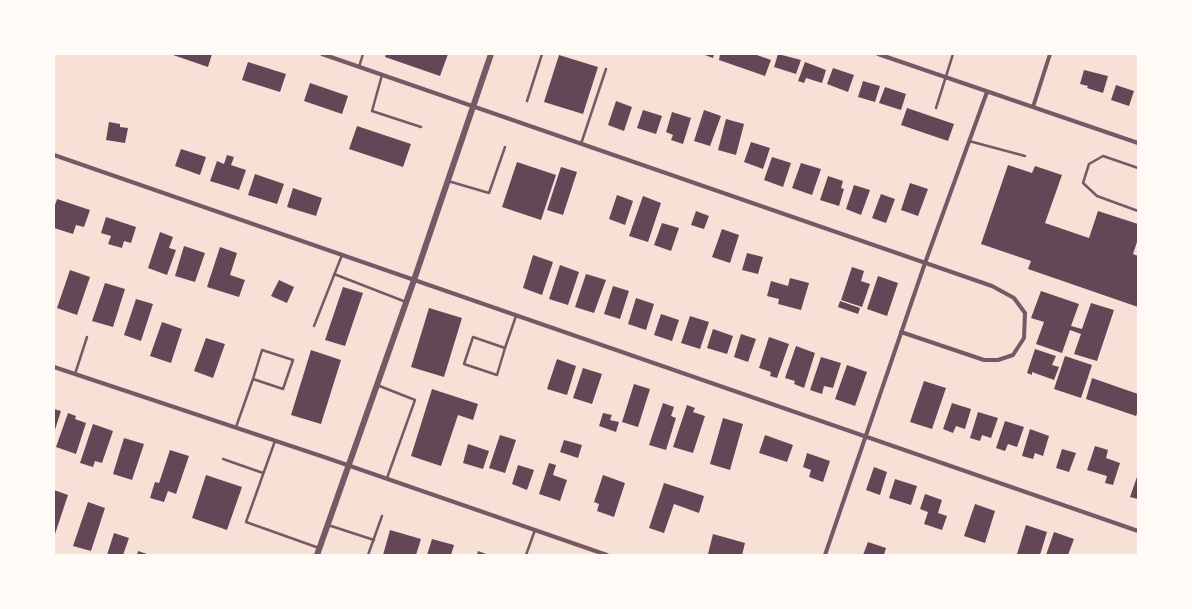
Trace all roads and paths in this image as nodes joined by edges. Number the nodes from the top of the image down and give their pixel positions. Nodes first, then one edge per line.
1 (322, 54) edge
2 (364, 54) edge
3 (491, 54) edge
4 (542, 54) edge
5 (878, 54) edge
6 (952, 54) edge
7 (1050, 54) edge
8 (359, 67) junction
9 (606, 69) dead end
10 (382, 75) junction
11 (945, 78) junction
12 (987, 92) junction
13 (527, 101) dead end
14 (473, 106) junction
15 (1033, 107) junction
16 (936, 108) dead end
17 (421, 127) dead end
18 (969, 141) junction
19 (1138, 143) edge
20 (581, 144) junction
21 (506, 147) dead end
22 (54, 155) edge
23 (1025, 156) dead end
24 (1138, 168) edge
25 (448, 181) junction
26 (1138, 210) edge
27 (342, 254) junction
28 (925, 263) junction
29 (334, 274) junction
30 (414, 280) junction
31 (406, 302) junction
32 (516, 315) junction
33 (314, 326) dead end
34 (901, 332) junction
35 (86, 337) dead end
36 (505, 348) junction
37 (54, 367) edge
38 (75, 374) junction
39 (253, 379) junction
40 (377, 385) junction
41 (235, 428) junction
42 (866, 436) junction
43 (275, 441) junction
44 (223, 459) dead end
45 (348, 466) junction
46 (263, 473) junction
47 (387, 479) junction
48 (382, 516) dead end
49 (327, 525) junction
50 (535, 530) junction
51 (1138, 531) edge
52 (374, 540) junction
53 (319, 548) junction
54 (316, 555) edge
55 (368, 555) edge
56 (526, 555) edge
57 (607, 555) edge
58 (825, 555) edge

1 - 8 street
2 - 8 lane
3 - 14 street
4 - 13 lane
5 - 11 street
6 - 11 lane
7 - 15 street
8 - 10 street
9 - 20 lane
10 - 14 street
10 - 17 lane
11 - 12 street
11 - 16 lane
12 - 15 street
12 - 18 street
14 - 20 street
14 - 25 street
15 - 19 street
18 - 23 lane
18 - 28 street
20 - 28 street
21 - 25 lane
22 - 27 street
24 - 26 lane
25 - 30 street
27 - 29 lane
27 - 30 street
28 - 34 street
28 - 34 street
29 - 31 lane
29 - 33 lane
30 - 31 street
30 - 32 street
31 - 40 street
32 - 36 lane
32 - 42 street
34 - 42 street
35 - 38 lane
36 - 36 lane
37 - 38 street
38 - 41 street
39 - 39 lane
39 - 41 lane
40 - 45 street
40 - 47 lane
41 - 43 street
42 - 51 street
42 - 58 street
43 - 45 street
43 - 46 lane
44 - 46 lane
45 - 47 street
45 - 49 street
46 - 53 lane
47 - 50 street
48 - 52 lane
49 - 52 lane
49 - 53 street
50 - 56 lane
50 - 57 street
52 - 55 lane
53 - 54 street

